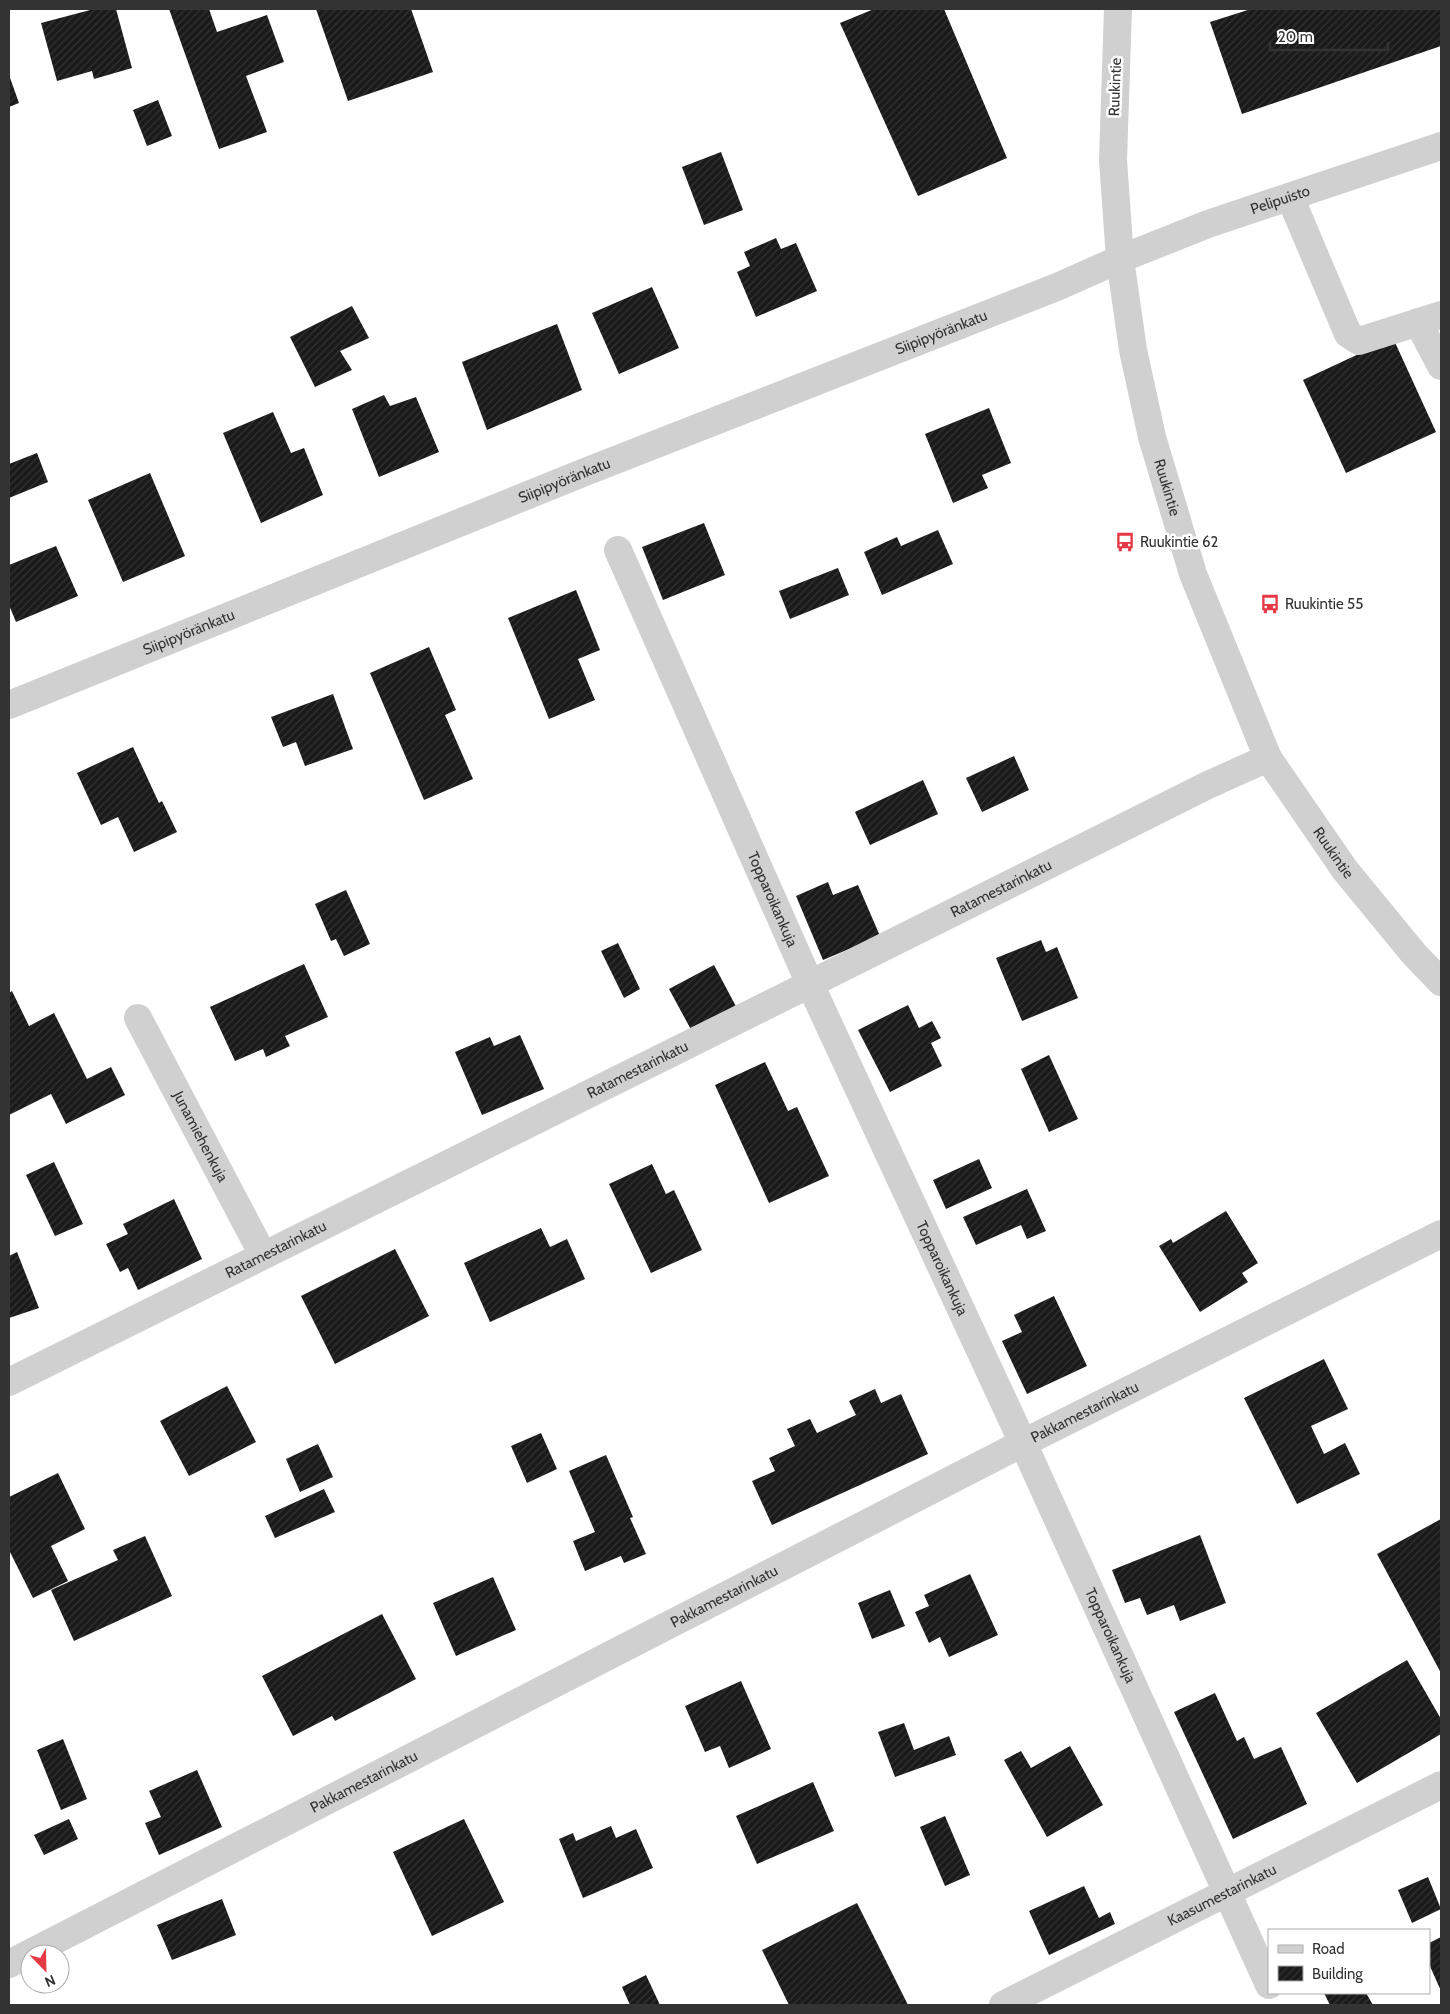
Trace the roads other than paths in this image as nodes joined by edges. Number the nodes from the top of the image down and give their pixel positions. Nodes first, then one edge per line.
1 (1118, 9) edge
2 (1441, 146) edge
3 (1290, 197) junction
4 (1120, 259) junction
5 (1430, 318) edge
6 (1441, 366) edge
7 (618, 550) dead end
8 (9, 705) edge
9 (1268, 758) junction
10 (1441, 982) edge
11 (810, 984) junction
12 (138, 1018) dead end
13 (1441, 1234) edge
14 (262, 1255) junction
15 (9, 1382) edge
16 (1023, 1443) junction
17 (1441, 1785) edge
18 (1227, 1894) junction
19 (9, 1964) edge
20 (1268, 1983) edge
21 (1003, 2005) edge

1 - 4 street, Ruukintie
2 - 3 street, Pelipuisto
3 - 4 street, Pelipuisto
3 - 5 street
4 - 8 street, Siipipyöränkatu
4 - 9 street, Ruukintie
5 - 6 street
7 - 11 street, Topparoikankuja
9 - 10 street, Ruukintie
9 - 11 street, Ratamestarinkatu
11 - 14 street, Ratamestarinkatu
11 - 16 street, Topparoikankuja
12 - 14 street, Junamiehenkuja
13 - 16 street, Pakkamestarinkatu
14 - 15 street, Ratamestarinkatu
16 - 18 street, Topparoikankuja
16 - 19 street, Pakkamestarinkatu
17 - 18 street, Kaasumestarinkatu
18 - 20 street, Topparoikankuja
18 - 21 street, Kaasumestarinkatu

